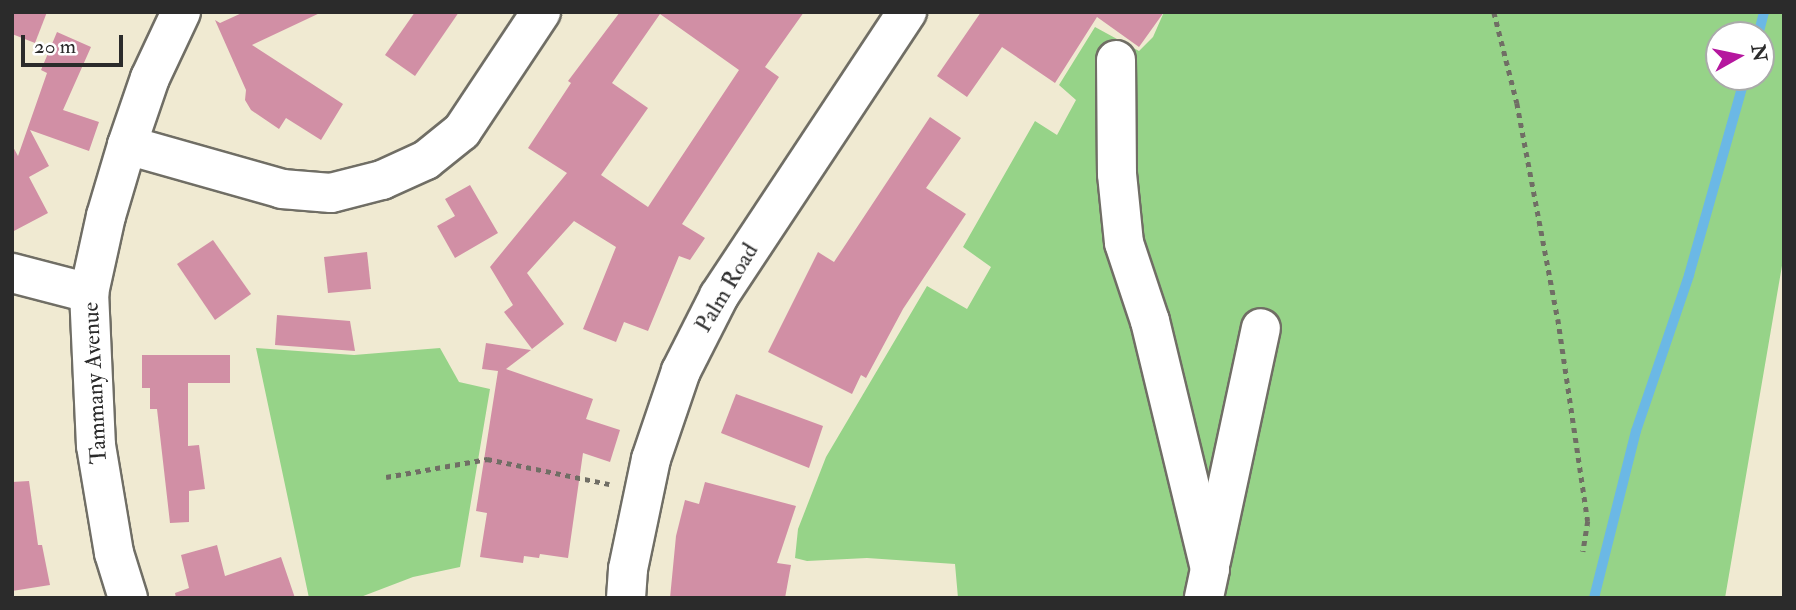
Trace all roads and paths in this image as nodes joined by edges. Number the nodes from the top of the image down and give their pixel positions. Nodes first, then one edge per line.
1 (181, 12) edge
2 (541, 12) edge
3 (907, 12) edge
4 (1494, 12) edge
5 (1116, 60) dead end
6 (127, 145) junction
7 (12, 272) edge
8 (89, 293) junction
9 (1261, 328) dead end
10 (386, 477) dead end
11 (644, 492) junction
12 (1583, 552) dead end
13 (1207, 584) edge
14 (128, 598) edge
15 (626, 598) edge

1 - 6 street, Tammany Avenue
2 - 6 street
3 - 11 street, Palm Road
4 - 12 path
5 - 13 street
6 - 8 street, Tammany Avenue
7 - 8 street
8 - 14 street, Tammany Avenue
9 - 13 street
10 - 11 path
11 - 15 street, Palm Road

